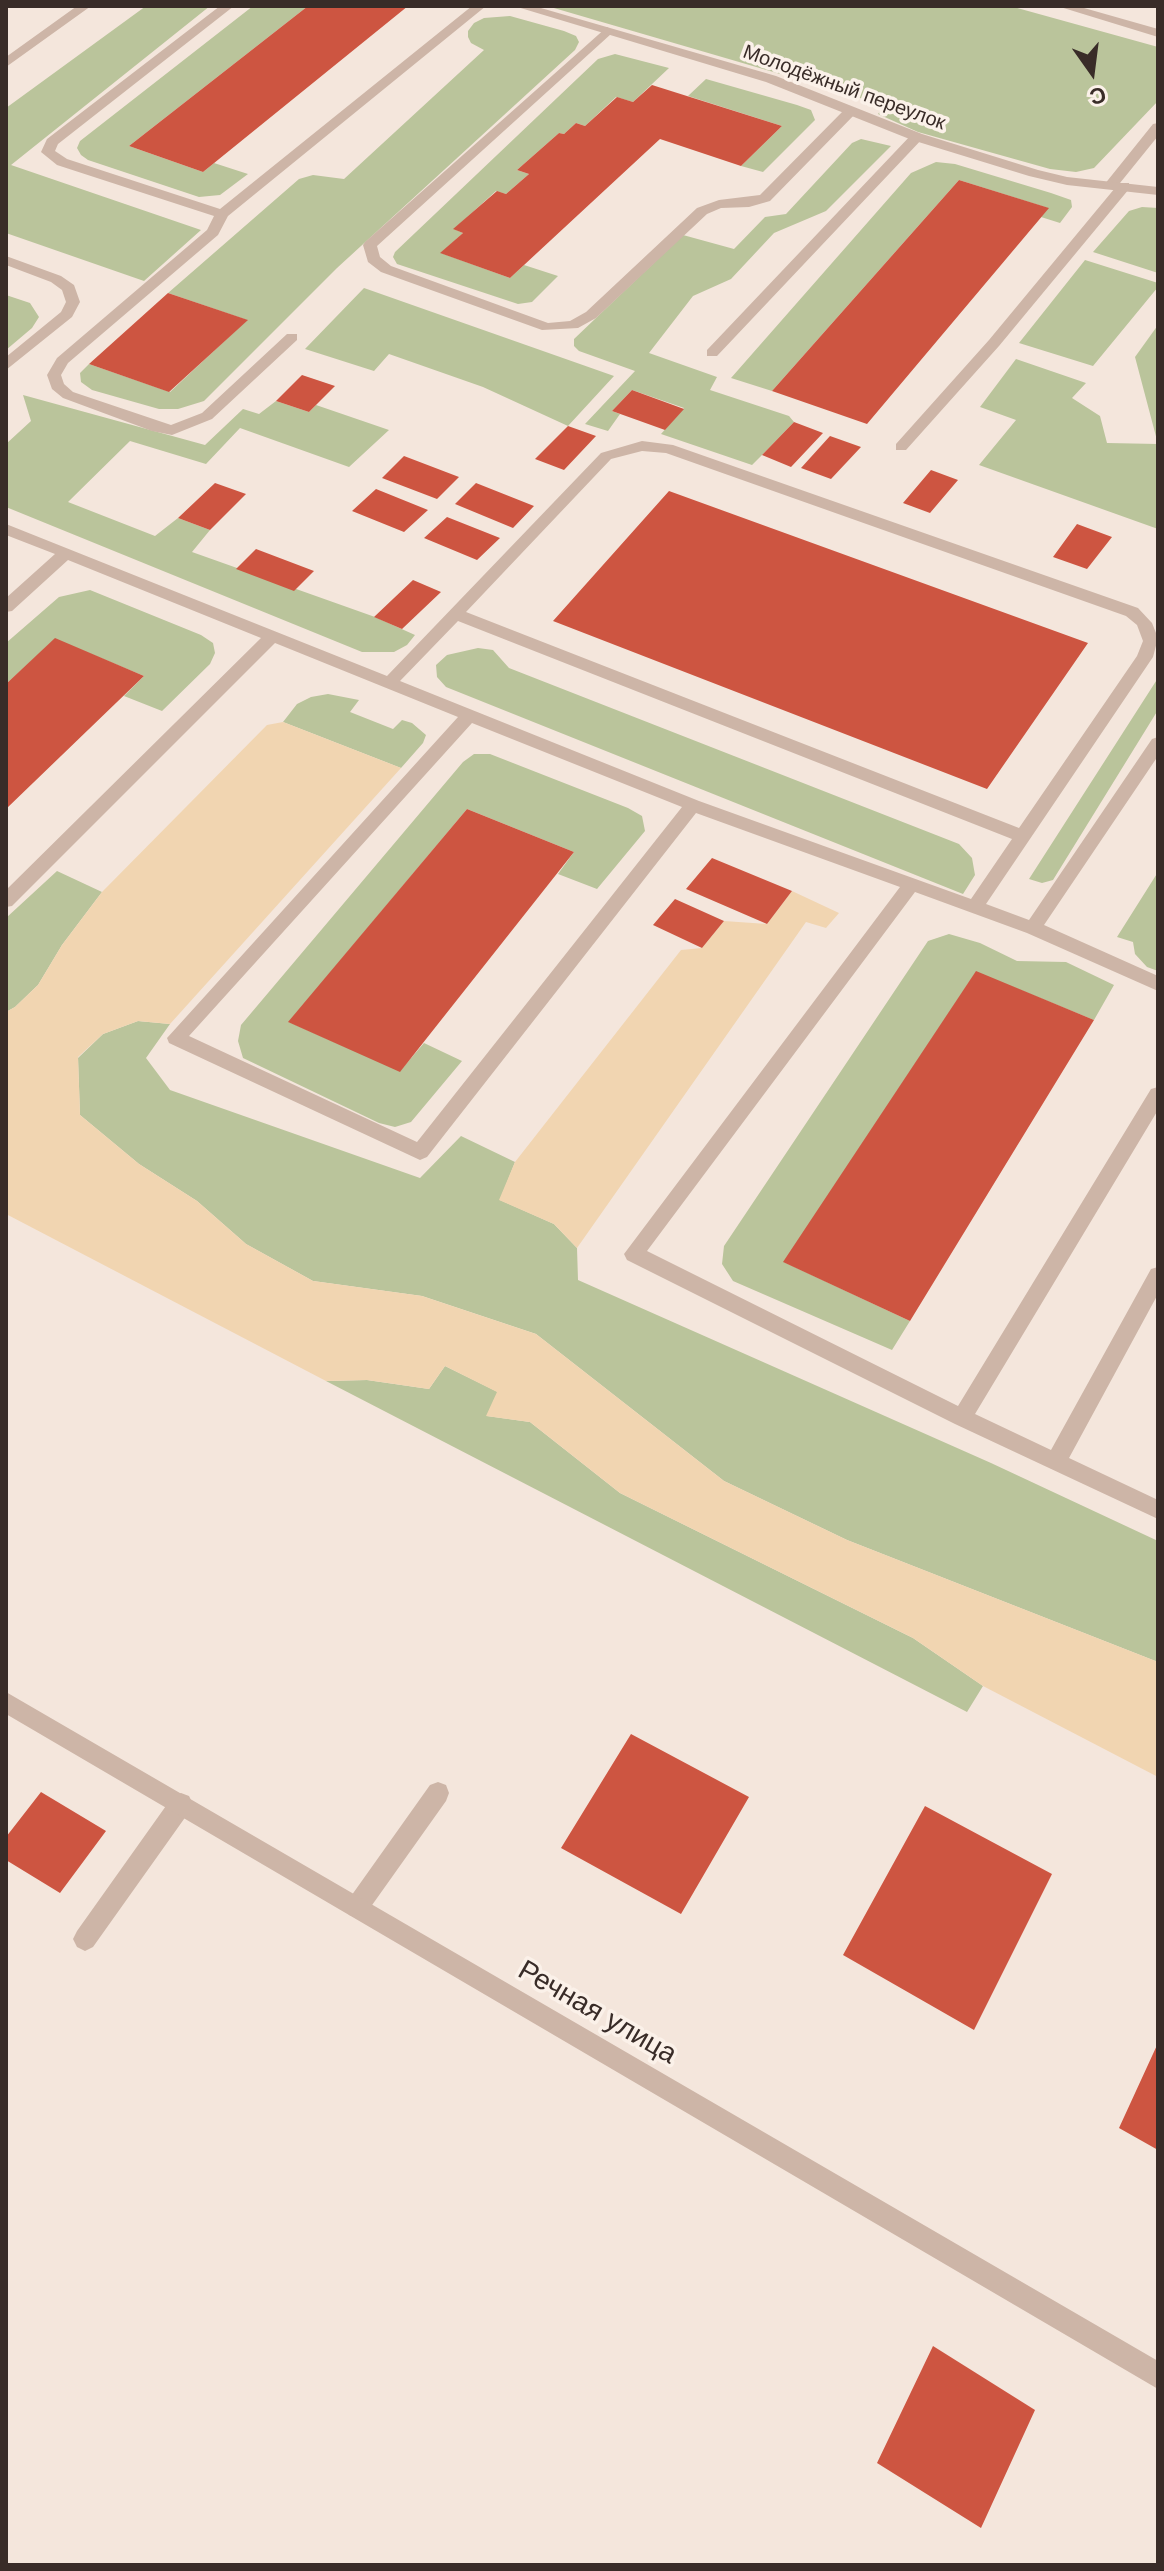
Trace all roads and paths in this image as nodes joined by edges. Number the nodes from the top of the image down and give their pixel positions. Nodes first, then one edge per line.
1 (85, 6) edge
2 (228, 6) edge
3 (480, 6) edge
4 (520, 6) edge
5 (1063, 6) edge
6 (607, 31) junction
7 (1158, 33) edge
8 (6, 63) edge
9 (851, 111) junction
10 (1158, 127) edge
11 (917, 137) junction
12 (1117, 186) junction
13 (1158, 191) edge
14 (222, 214) junction
15 (6, 260) edge
16 (292, 337) dead end
17 (712, 353) dead end
18 (6, 366) edge
19 (901, 447) dead end
20 (6, 529) edge
21 (66, 553) junction
22 (6, 607) edge
23 (455, 614) junction
24 (272, 636) junction
25 (389, 683) junction
26 (469, 715) junction
27 (1158, 743) edge
28 (693, 805) junction
29 (1023, 836) junction
30 (910, 886) junction
31 (6, 901) edge
32 (974, 908) junction
33 (1033, 928) junction
34 (1158, 984) edge
35 (1158, 1094) edge
36 (1158, 1275) edge
37 (962, 1418) junction
38 (1057, 1460) junction
39 (1158, 1510) edge
40 (6, 1702) edge
41 (438, 1793) dead end
42 (181, 1804) junction
43 (357, 1907) junction
44 (85, 1939) dead end
45 (1158, 2376) edge

1 - 8 street
2 - 14 street
3 - 14 street
4 - 6 street, Молодёжный переулок
5 - 7 street
6 - 9 street, Молодёжный переулок
6 - 9 street
9 - 11 street, Молодёжный переулок
10 - 12 street
11 - 12 street, Молодёжный переулок
11 - 17 street
12 - 13 street, Молодёжный переулок
12 - 19 street
14 - 16 street
15 - 18 street
20 - 21 street
21 - 22 street
21 - 24 street
23 - 25 street
23 - 29 street
23 - 29 street
24 - 25 street
24 - 31 street
25 - 26 street
26 - 28 street
26 - 28 street
27 - 33 street
28 - 30 street
29 - 32 street
30 - 32 street
30 - 37 street
32 - 33 street
33 - 34 street
35 - 37 street
36 - 38 street
37 - 38 street
38 - 39 street
40 - 42 street, Речная улица
41 - 43 street
42 - 43 street, Речная улица
42 - 44 street
43 - 45 street, Речная улица

